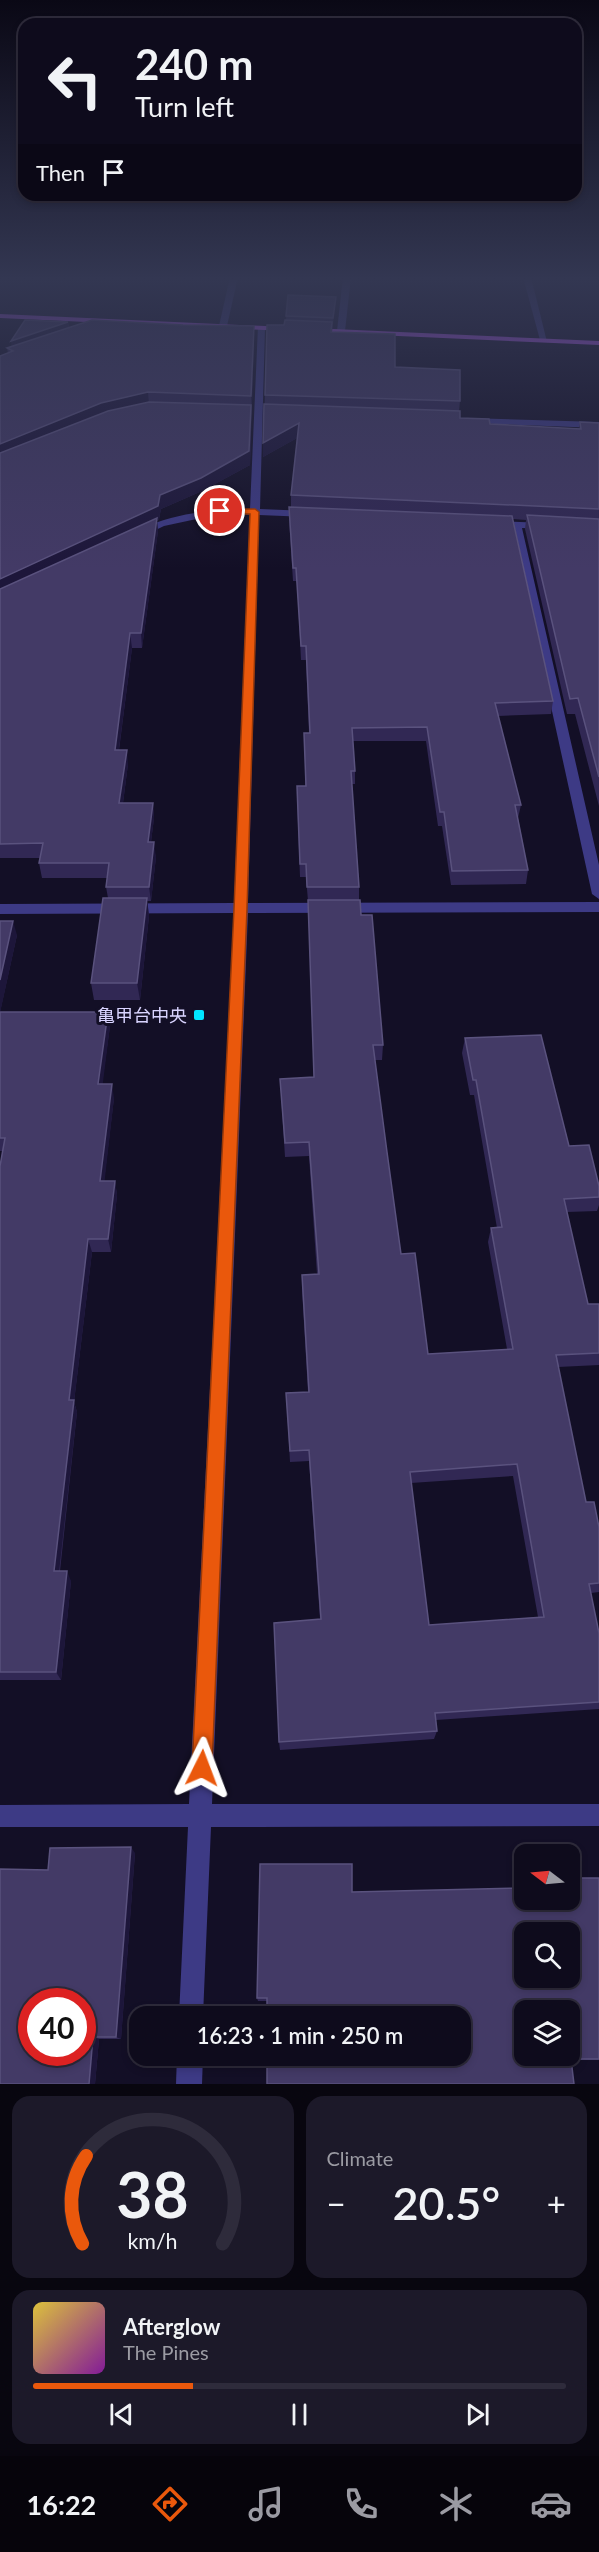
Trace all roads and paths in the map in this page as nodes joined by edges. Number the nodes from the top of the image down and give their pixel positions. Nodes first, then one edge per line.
1 (260, 374) edge
2 (458, 420) edge
3 (599, 425) edge
4 (255, 512) junction
5 (314, 515) edge
6 (480, 523) edge
7 (516, 525) junction
8 (552, 526) edge
9 (129, 539) edge
10 (599, 894) edge
11 (599, 907) edge
12 (0, 909) edge
13 (241, 909) junction
14 (0, 1815) edge
15 (599, 1815) edge
16 (200, 1816) junction
17 (191, 2006) edge
18 (190, 2066) edge
19 (189, 2084) edge

1 - 4 street
2 - 3 street
4 - 5 street
4 - 9 street
4 - 13 street
6 - 7 street
7 - 8 street
7 - 10 street
11 - 13 street
12 - 13 street
13 - 16 street
14 - 16 street
15 - 16 street
16 - 17 street
18 - 19 street

